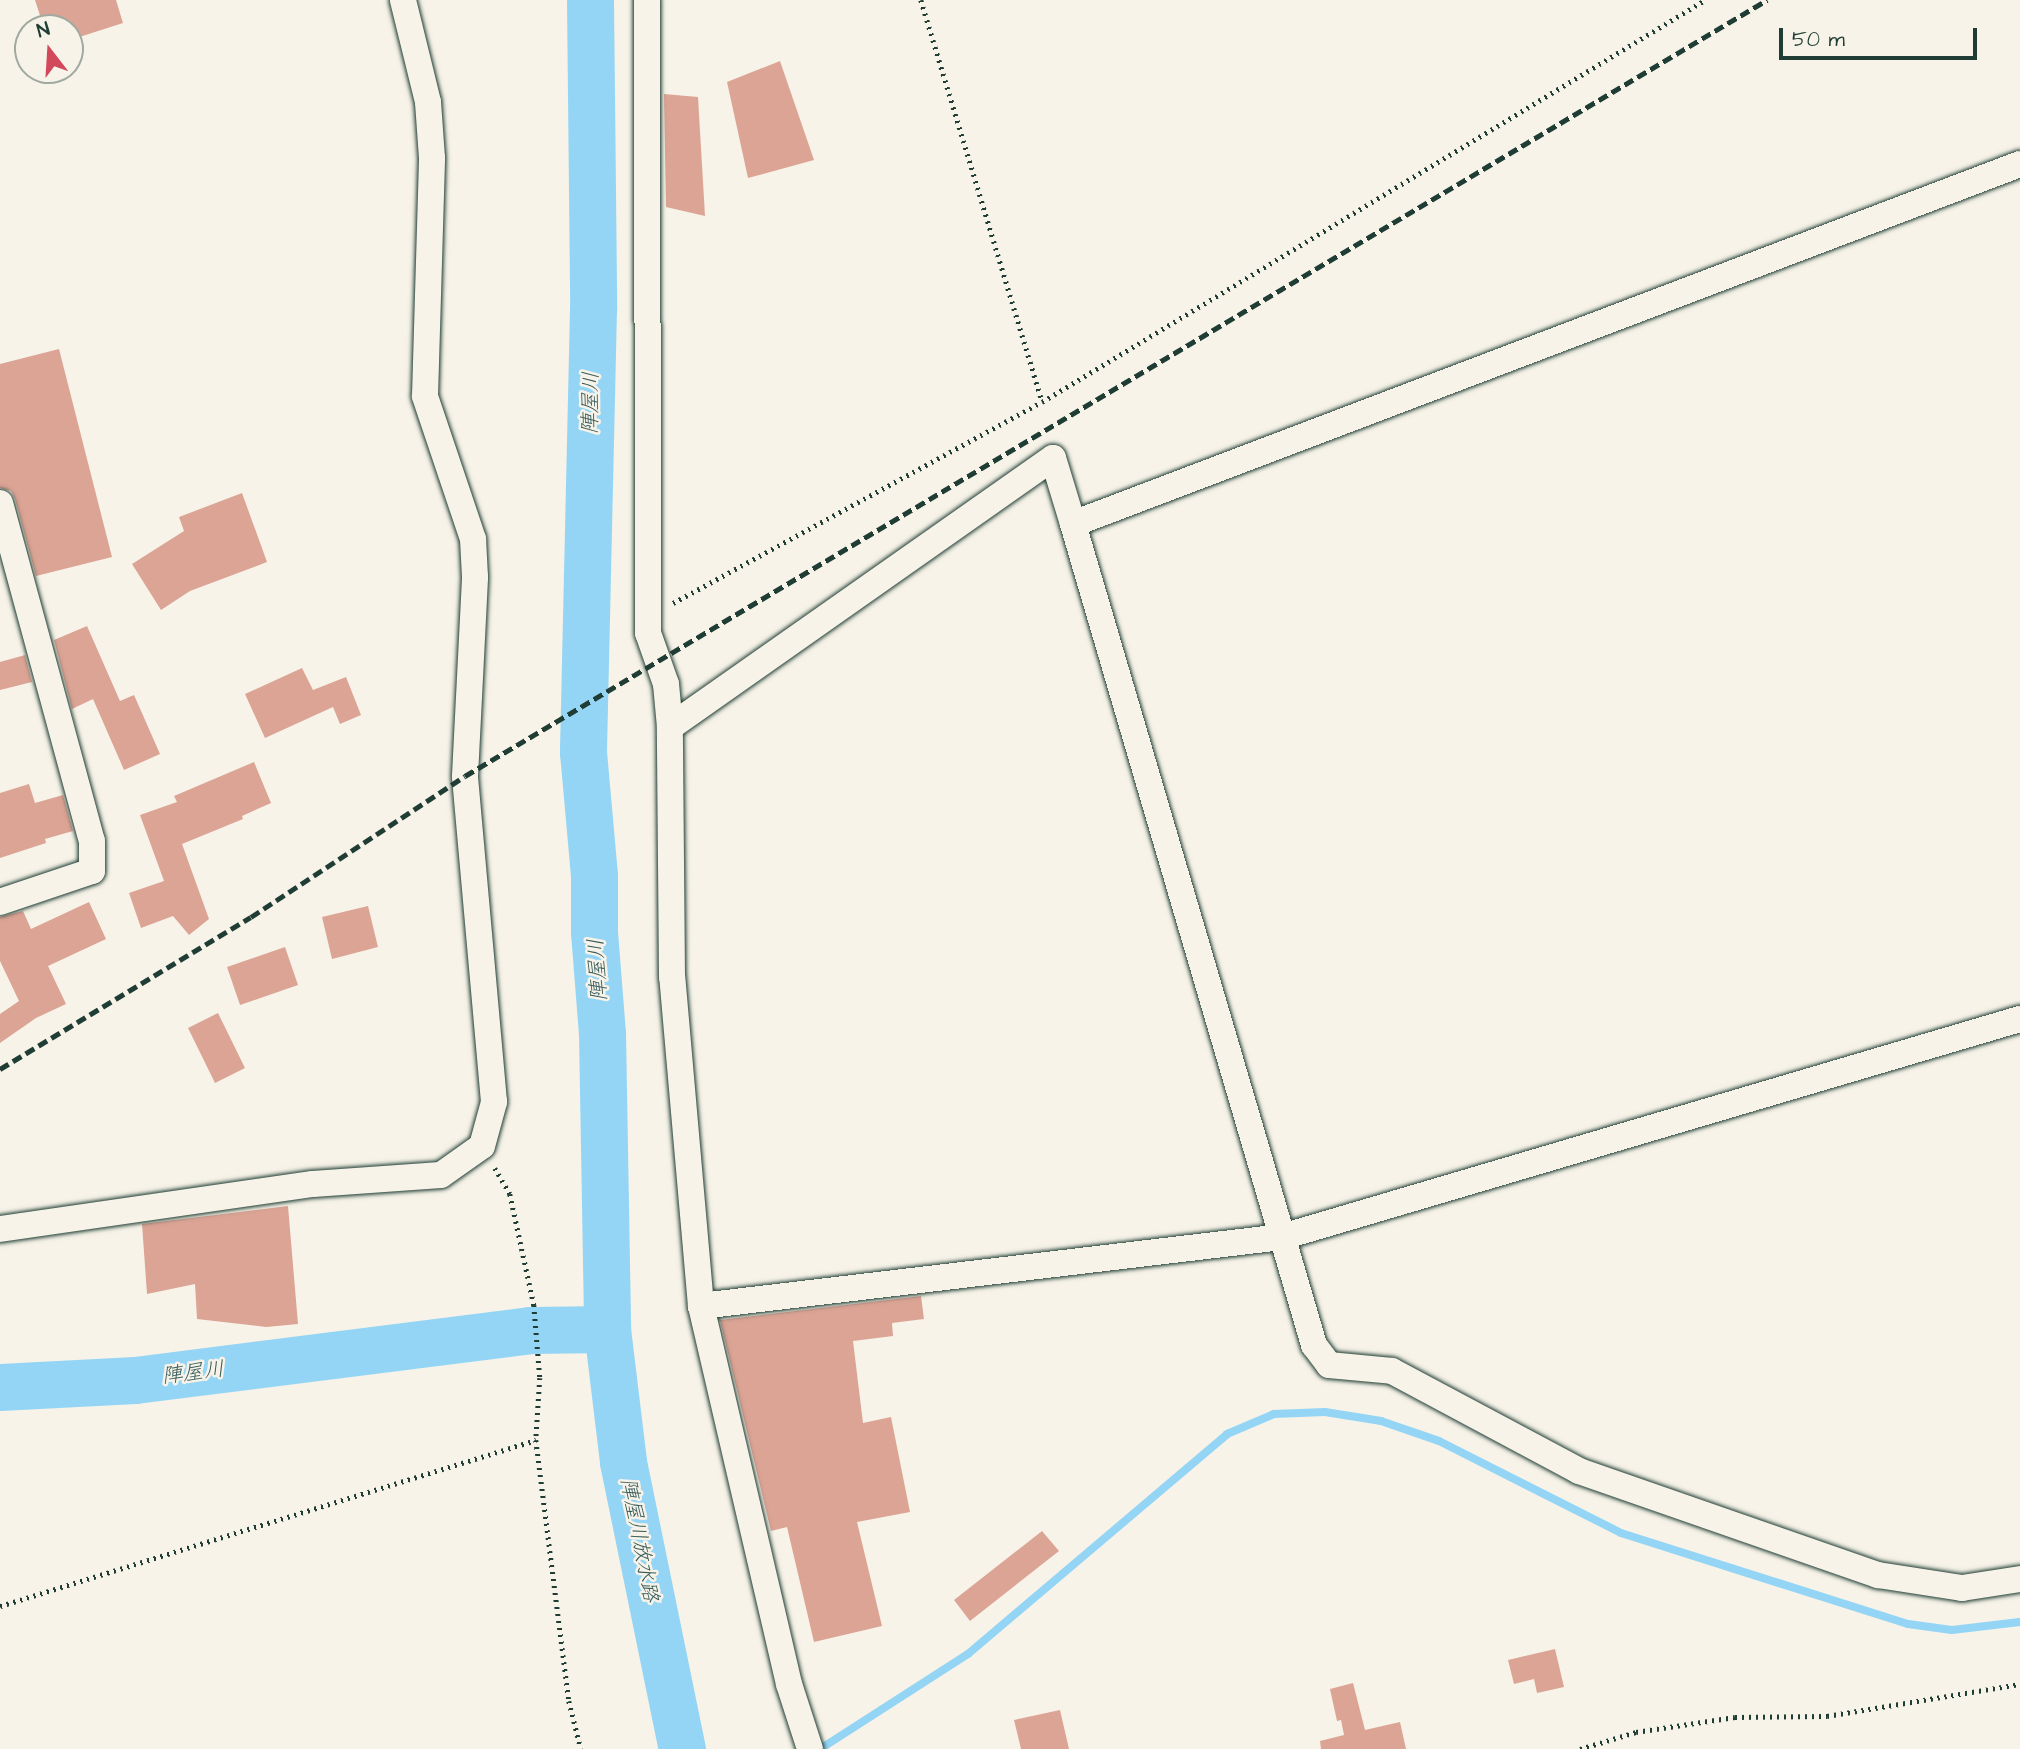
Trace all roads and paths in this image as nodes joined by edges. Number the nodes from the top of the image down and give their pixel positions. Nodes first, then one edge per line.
1 (403, 0) edge
2 (647, 0) edge
3 (921, 0) edge
4 (1706, 0) edge
5 (2020, 164) edge
6 (1042, 402) junction
7 (0, 503) edge
8 (1073, 524) junction
9 (648, 617) junction
10 (670, 727) junction
11 (0, 902) edge
12 (2020, 1019) edge
13 (482, 1146) junction
14 (0, 1229) edge
15 (1282, 1237) junction
16 (701, 1306) junction
17 (536, 1440) junction
18 (2020, 1579) edge
19 (0, 1606) edge
20 (2020, 1684) edge
21 (581, 1749) edge
22 (810, 1749) edge
23 (1580, 1749) edge

1 - 13 street
2 - 9 street
3 - 6 path
4 - 6 path
5 - 8 street
6 - 9 path
7 - 11 street
8 - 10 street
8 - 15 street
9 - 10 street
10 - 16 street
12 - 15 street
13 - 14 street
13 - 17 path
15 - 16 street
15 - 18 street
16 - 22 street
17 - 19 path
17 - 21 path
20 - 23 path

